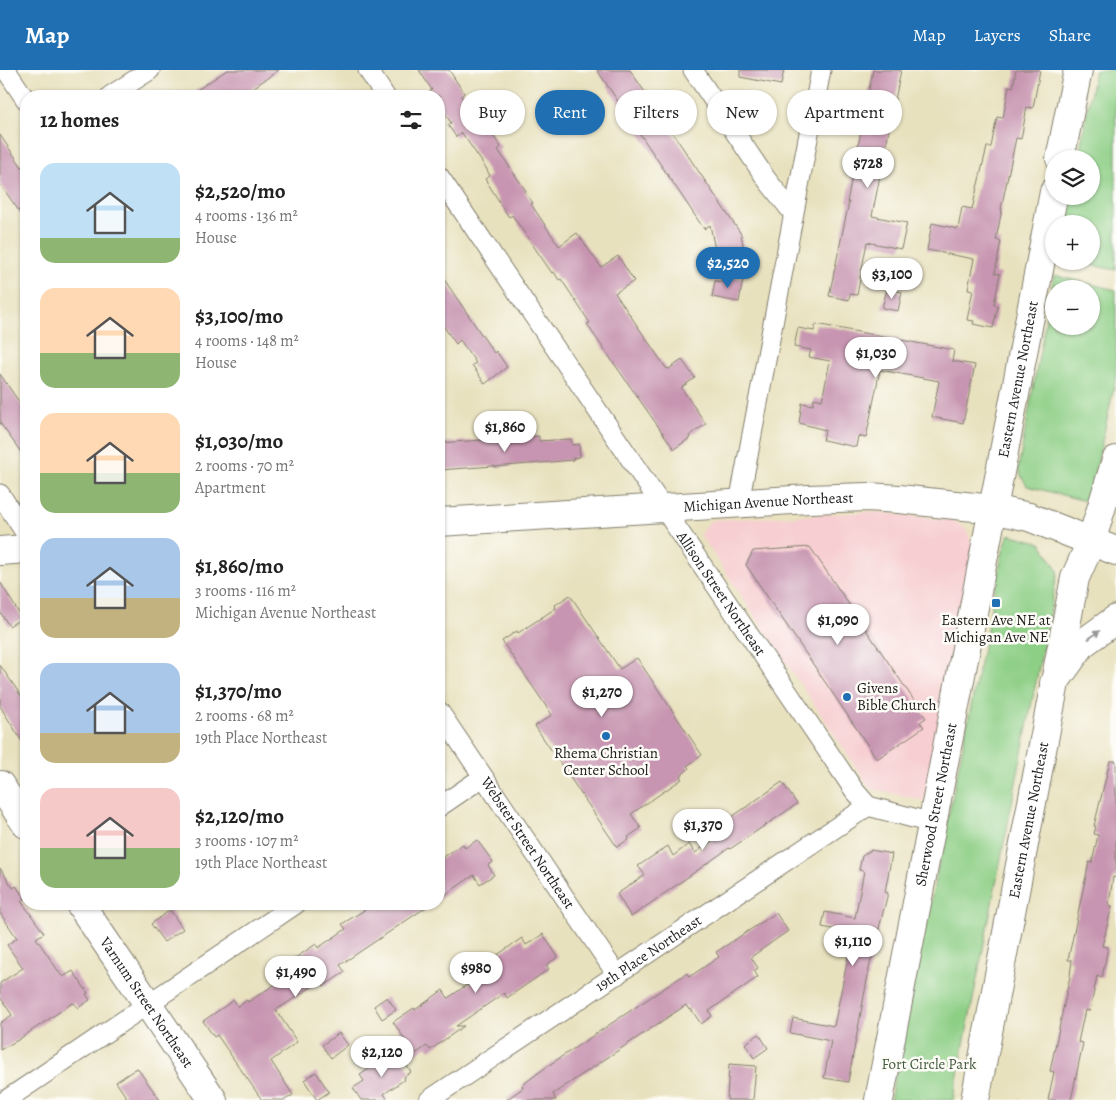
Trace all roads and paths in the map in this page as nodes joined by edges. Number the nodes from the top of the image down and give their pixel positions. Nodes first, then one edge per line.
1 (6, 70) edge
2 (150, 70) edge
3 (368, 70) edge
4 (693, 70) edge
5 (821, 70) edge
6 (1078, 70) edge
7 (119, 90) edge
8 (381, 90) edge
9 (20, 91) edge
10 (1062, 150) edge
11 (445, 185) edge
12 (1051, 205) edge
13 (793, 213) junction
14 (1116, 460) edge
15 (0, 494) edge
16 (738, 503) junction
17 (663, 508) junction
18 (993, 509) junction
19 (445, 522) edge
20 (20, 525) edge
21 (1104, 546) edge
22 (20, 549) edge
23 (0, 551) edge
24 (1116, 563) edge
25 (1116, 619) edge
26 (1054, 683) junction
27 (445, 720) edge
28 (483, 777) junction
29 (0, 785) edge
30 (445, 803) edge
31 (868, 806) junction
32 (20, 815) edge
33 (932, 823) junction
34 (84, 910) edge
35 (287, 910) edge
36 (617, 975) junction
37 (148, 1004) junction
38 (6, 1100) edge
39 (213, 1100) edge
40 (429, 1100) edge
41 (879, 1100) edge
42 (975, 1100) edge

1 - 9 street
2 - 7 street
3 - 8 street
4 - 13 street
5 - 13 street
6 - 10 street
11 - 17 street, Allison Street Northeast
12 - 18 street, Eastern Avenue Northeast
13 - 16 street
14 - 21 street, Eastern Avenue Northeast
15 - 20 street
16 - 17 street, Michigan Avenue Northeast
16 - 18 street, Michigan Avenue Northeast
17 - 19 street, Michigan Avenue Northeast
17 - 31 street, Allison Street Northeast
18 - 21 street, Michigan Avenue Northeast
18 - 33 street, Sherwood Street Northeast
21 - 24 street, Michigan Avenue Northeast
21 - 26 street, Eastern Avenue Northeast
22 - 23 street
26 -> 25 street
26 - 42 street, Eastern Avenue Northeast
27 - 28 street, Webster Street Northeast
28 - 30 street
28 - 36 street, Webster Street Northeast
29 - 32 street
31 - 33 street
31 - 36 street, 19th Place Northeast
33 - 41 street, Sherwood Street Northeast
34 - 37 street, Varnum Street Northeast
35 - 37 street
36 - 40 street, 19th Place Northeast
37 - 38 street
37 - 39 street, Varnum Street Northeast

